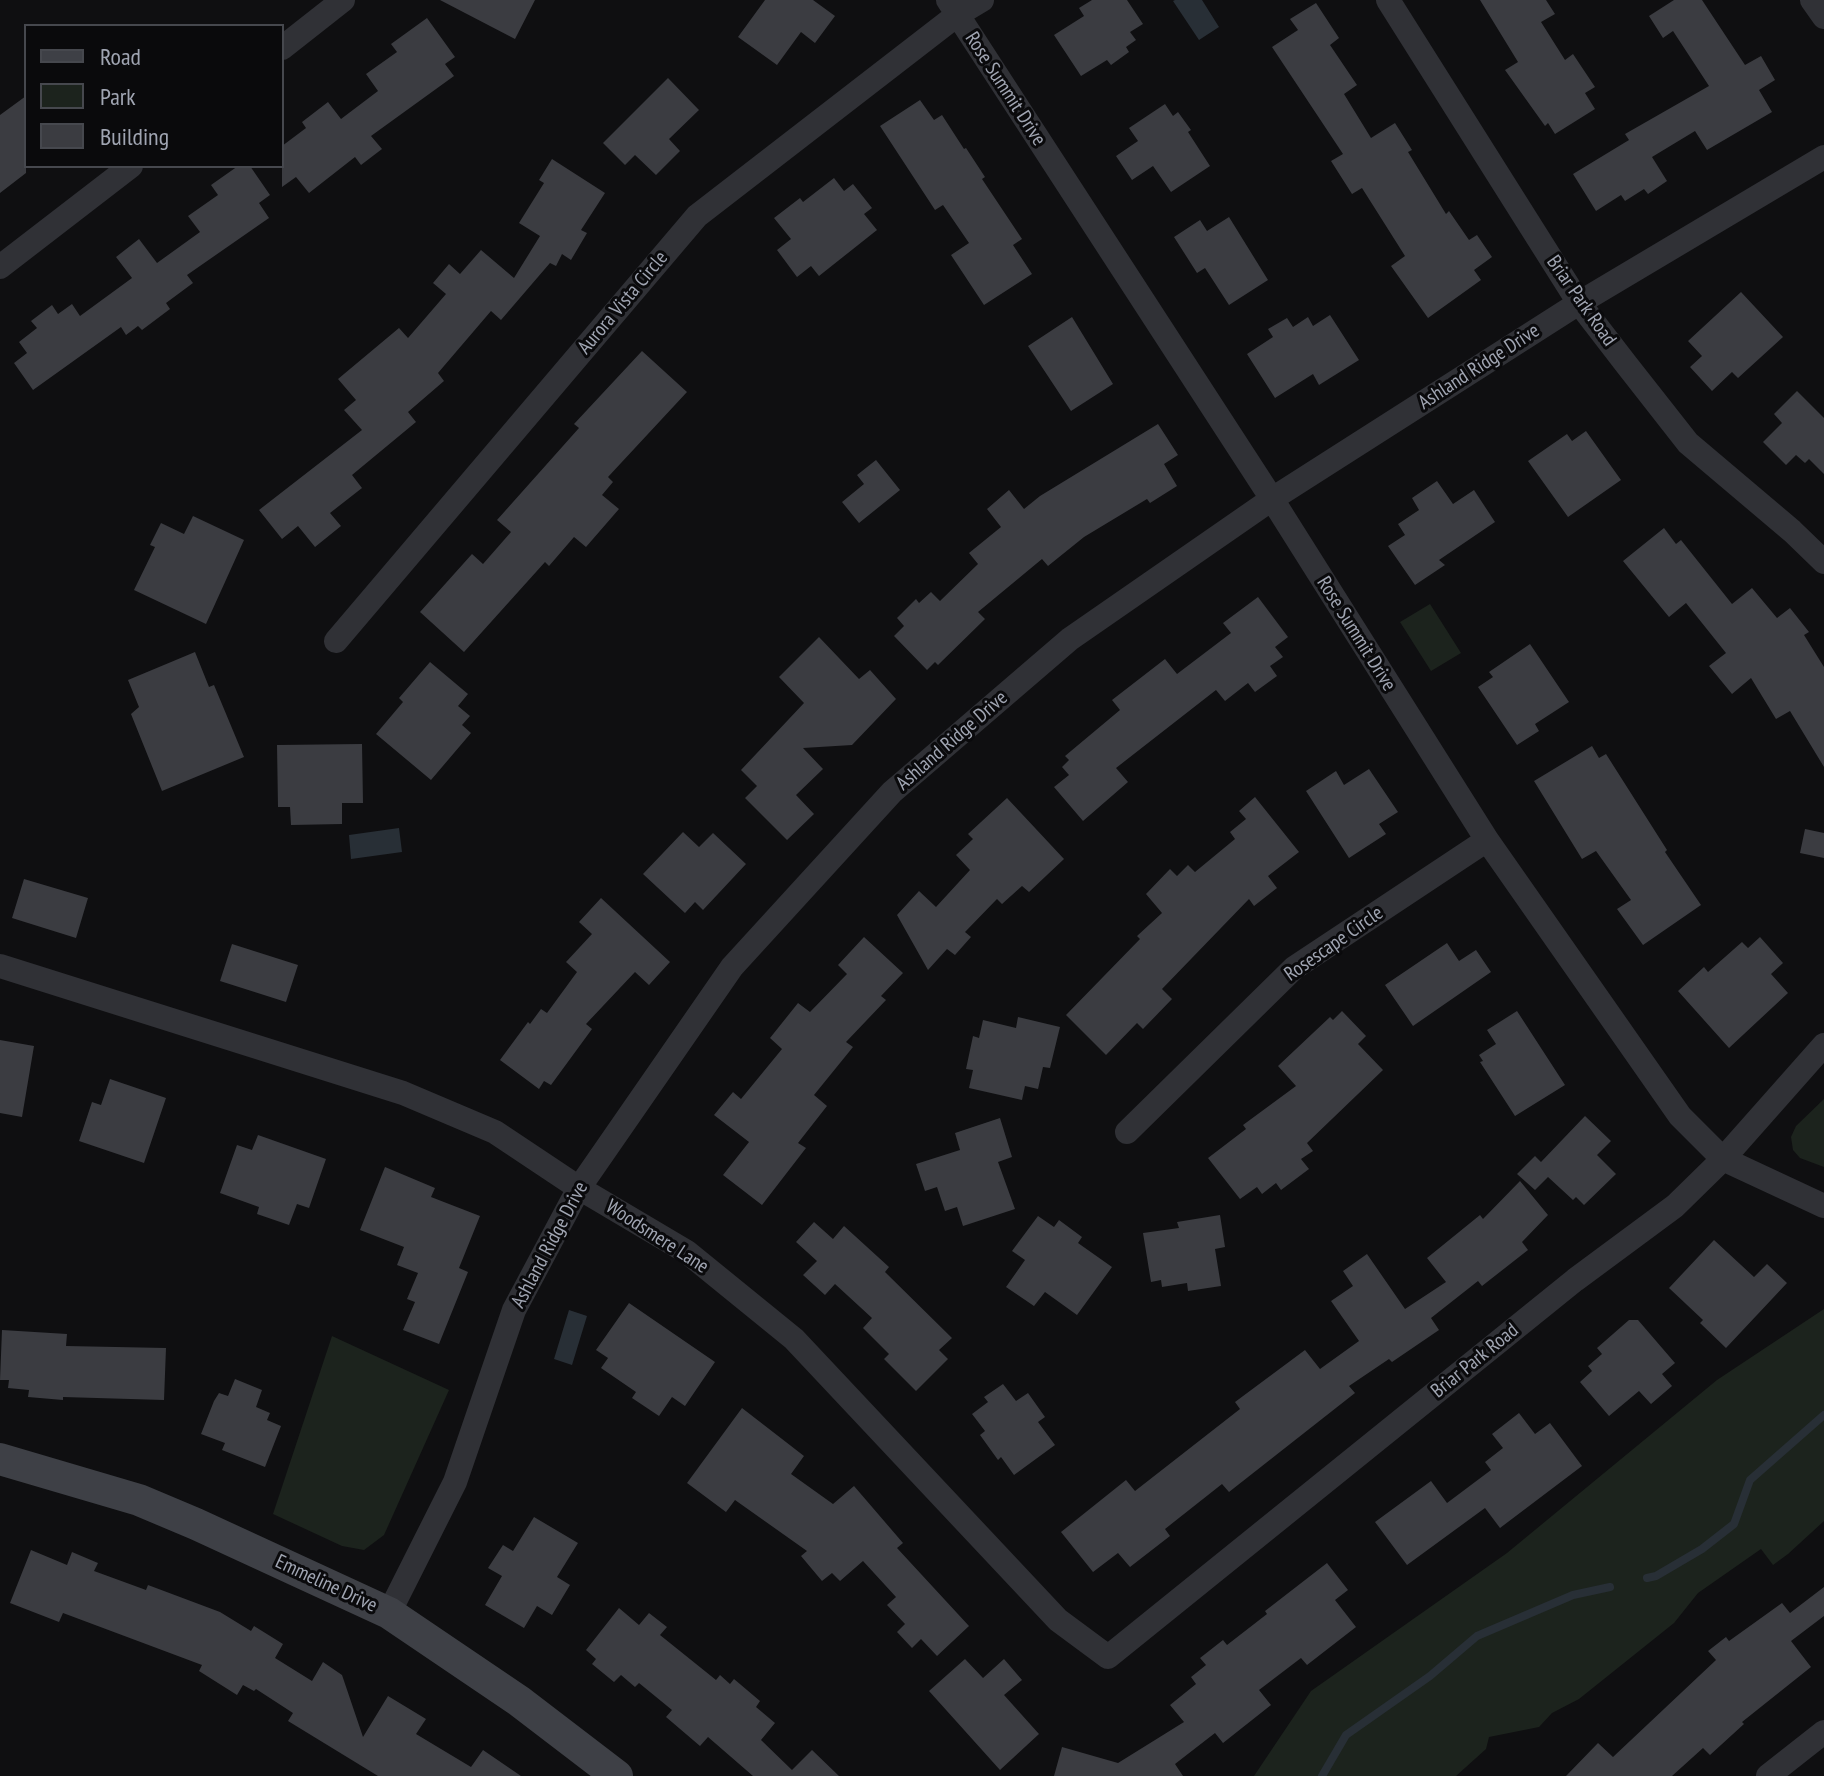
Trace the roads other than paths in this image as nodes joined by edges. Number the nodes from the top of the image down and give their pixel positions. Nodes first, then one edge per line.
1 (343, 0) edge
2 (982, 0) edge
3 (1388, 0) edge
4 (1812, 0) edge
5 (953, 8) edge
6 (1824, 17) edge
7 (284, 46) edge
8 (1824, 157) edge
9 (128, 168) edge
10 (0, 267) edge
11 (1579, 303) junction
12 (1272, 499) junction
13 (1824, 562) edge
14 (336, 641) dead end
15 (1487, 840) junction
16 (0, 966) edge
17 (1824, 1045) edge
18 (1127, 1132) dead end
19 (1723, 1159) junction
20 (579, 1188) junction
21 (1824, 1206) edge
22 (0, 1459) edge
23 (389, 1613) junction
24 (1108, 1657) joint
25 (1824, 1732) edge
26 (617, 1776) edge
27 (1768, 1776) edge

1 - 7 street
2 - 5 street, Aurora Vista Circle
3 - 11 street, Briar Park Road
4 - 6 street
5 - 12 street, Rose Summit Drive
5 - 14 street, Aurora Vista Circle
8 - 11 street, Ashland Ridge Drive
9 - 10 street
11 - 12 street, Ashland Ridge Drive
11 - 13 street, Briar Park Road
12 - 15 street, Rose Summit Drive
12 - 20 street, Ashland Ridge Drive
15 - 18 street, Rosescape Circle
15 - 19 street, Rose Summit Drive
16 - 20 street, Woodsmere Lane
17 - 19 street, Briar Park Road
19 - 21 street, Rose Summit Drive
19 - 24 street, Briar Park Road
20 - 23 street, Ashland Ridge Drive
20 - 24 street, Woodsmere Lane
22 - 23 street, Emmeline Drive
23 - 26 street, Emmeline Drive
25 - 27 street

